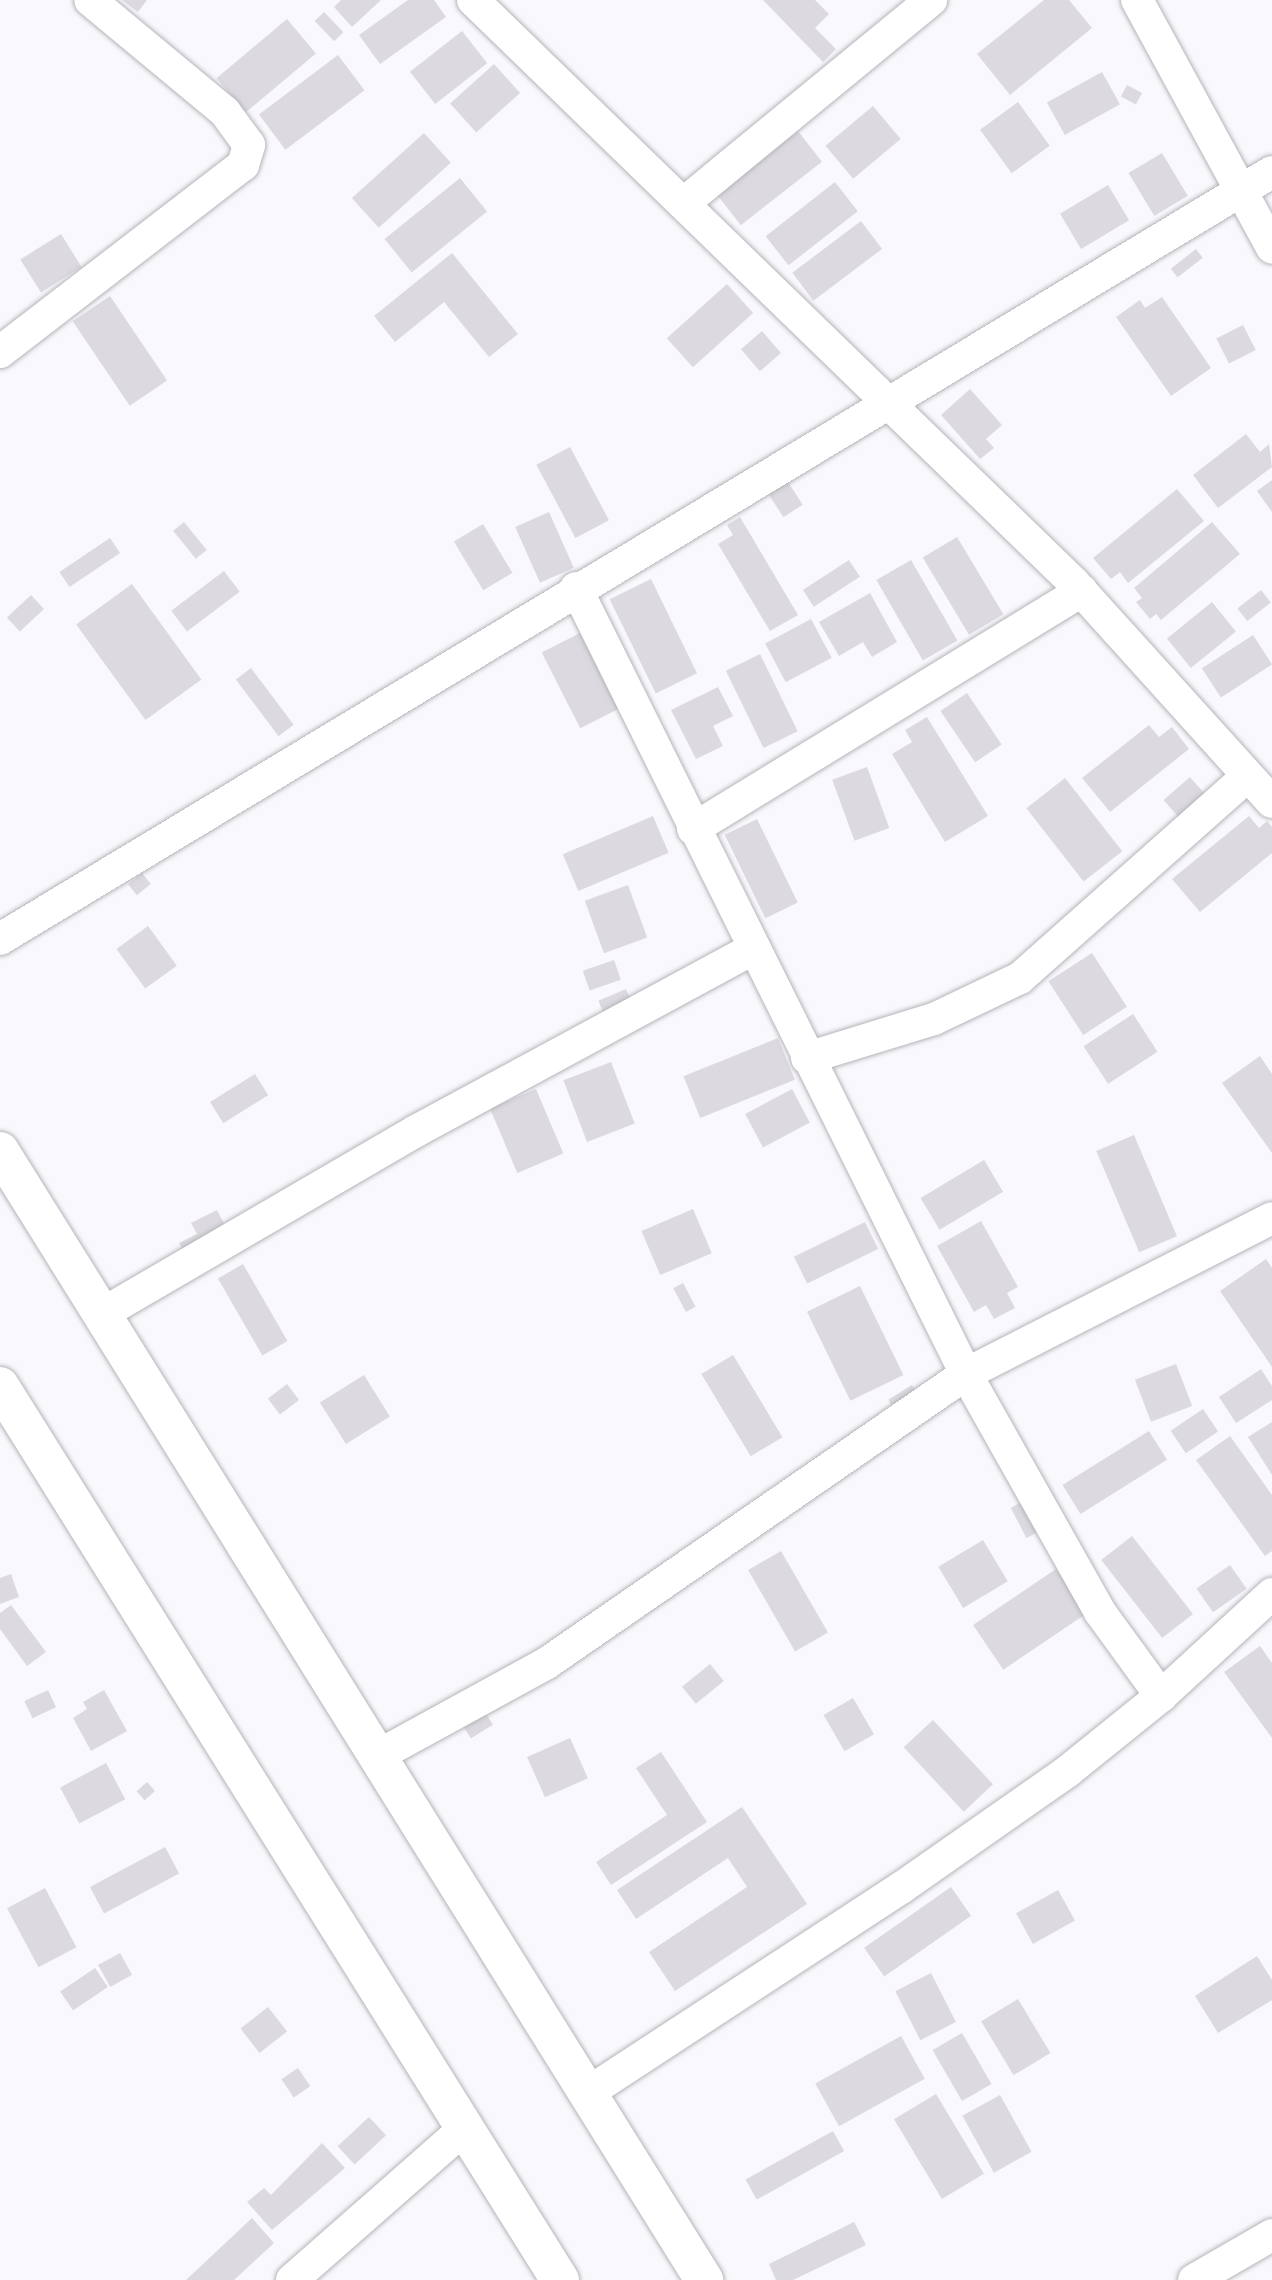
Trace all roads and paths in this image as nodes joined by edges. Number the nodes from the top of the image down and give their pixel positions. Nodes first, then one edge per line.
1 (90, 0) edge
2 (930, 0) edge
3 (1137, 0) edge
4 (477, 1) edge
5 (1272, 172) edge
6 (1239, 191) junction
7 (684, 202) junction
8 (1272, 248) edge
9 (0, 352) edge
10 (890, 401) junction
11 (576, 588) junction
12 (1082, 591) junction
13 (1247, 777) junction
14 (1272, 802) edge
15 (693, 829) junction
16 (0, 939) edge
17 (752, 949) junction
18 (807, 1058) junction
19 (0, 1151) edge
20 (1272, 1218) edge
21 (105, 1312) junction
22 (966, 1374) junction
23 (0, 1386) edge
24 (1272, 1594) edge
25 (1161, 1696) junction
26 (379, 1755) junction
27 (589, 2092) junction
28 (466, 2127) junction
29 (1272, 2235) edge
30 (292, 2280) edge
31 (560, 2280) edge
32 (704, 2280) edge
33 (1194, 2280) edge

1 - 9 street
2 - 7 street
3 - 6 street
4 - 7 street
5 - 6 street
6 - 8 street
6 - 10 street
7 - 10 street
10 - 11 street
10 - 12 street
11 - 15 street
11 - 16 street
12 - 13 street
12 - 15 street
13 - 14 street
13 - 18 street
15 - 17 street
17 - 18 street
17 - 21 street
18 - 22 street
19 - 21 highway
20 - 22 street
21 - 26 highway
22 - 25 street
22 - 26 street
23 - 28 highway
24 - 25 street
25 - 27 street
26 - 27 highway
27 - 32 highway
28 - 30 street
28 - 31 highway
29 - 33 street

